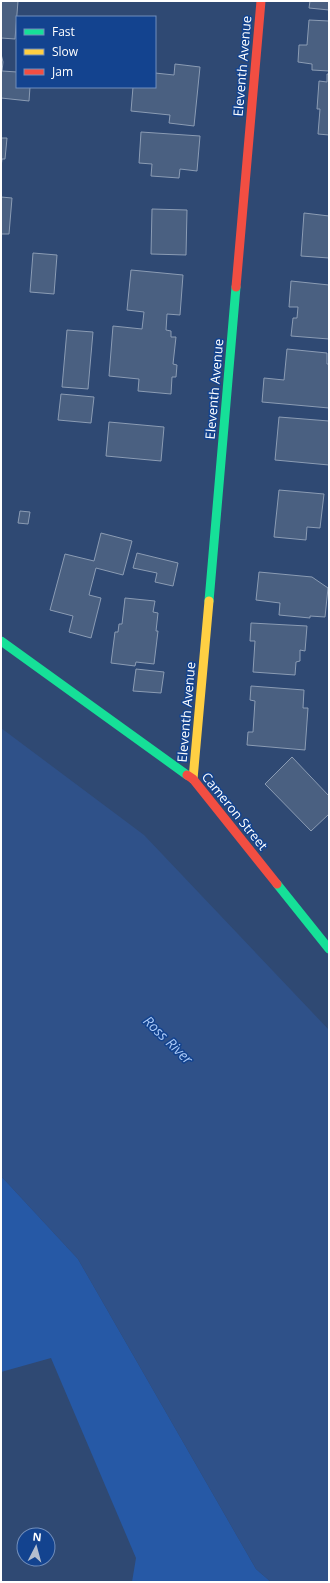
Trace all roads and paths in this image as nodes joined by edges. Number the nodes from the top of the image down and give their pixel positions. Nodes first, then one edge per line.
1 (261, 1) edge
2 (1, 641) edge
3 (193, 779) junction
4 (329, 949) edge

1 - 3 street, Eleventh Avenue
2 - 3 street, Cameron Street
3 - 4 street, Cameron Street

